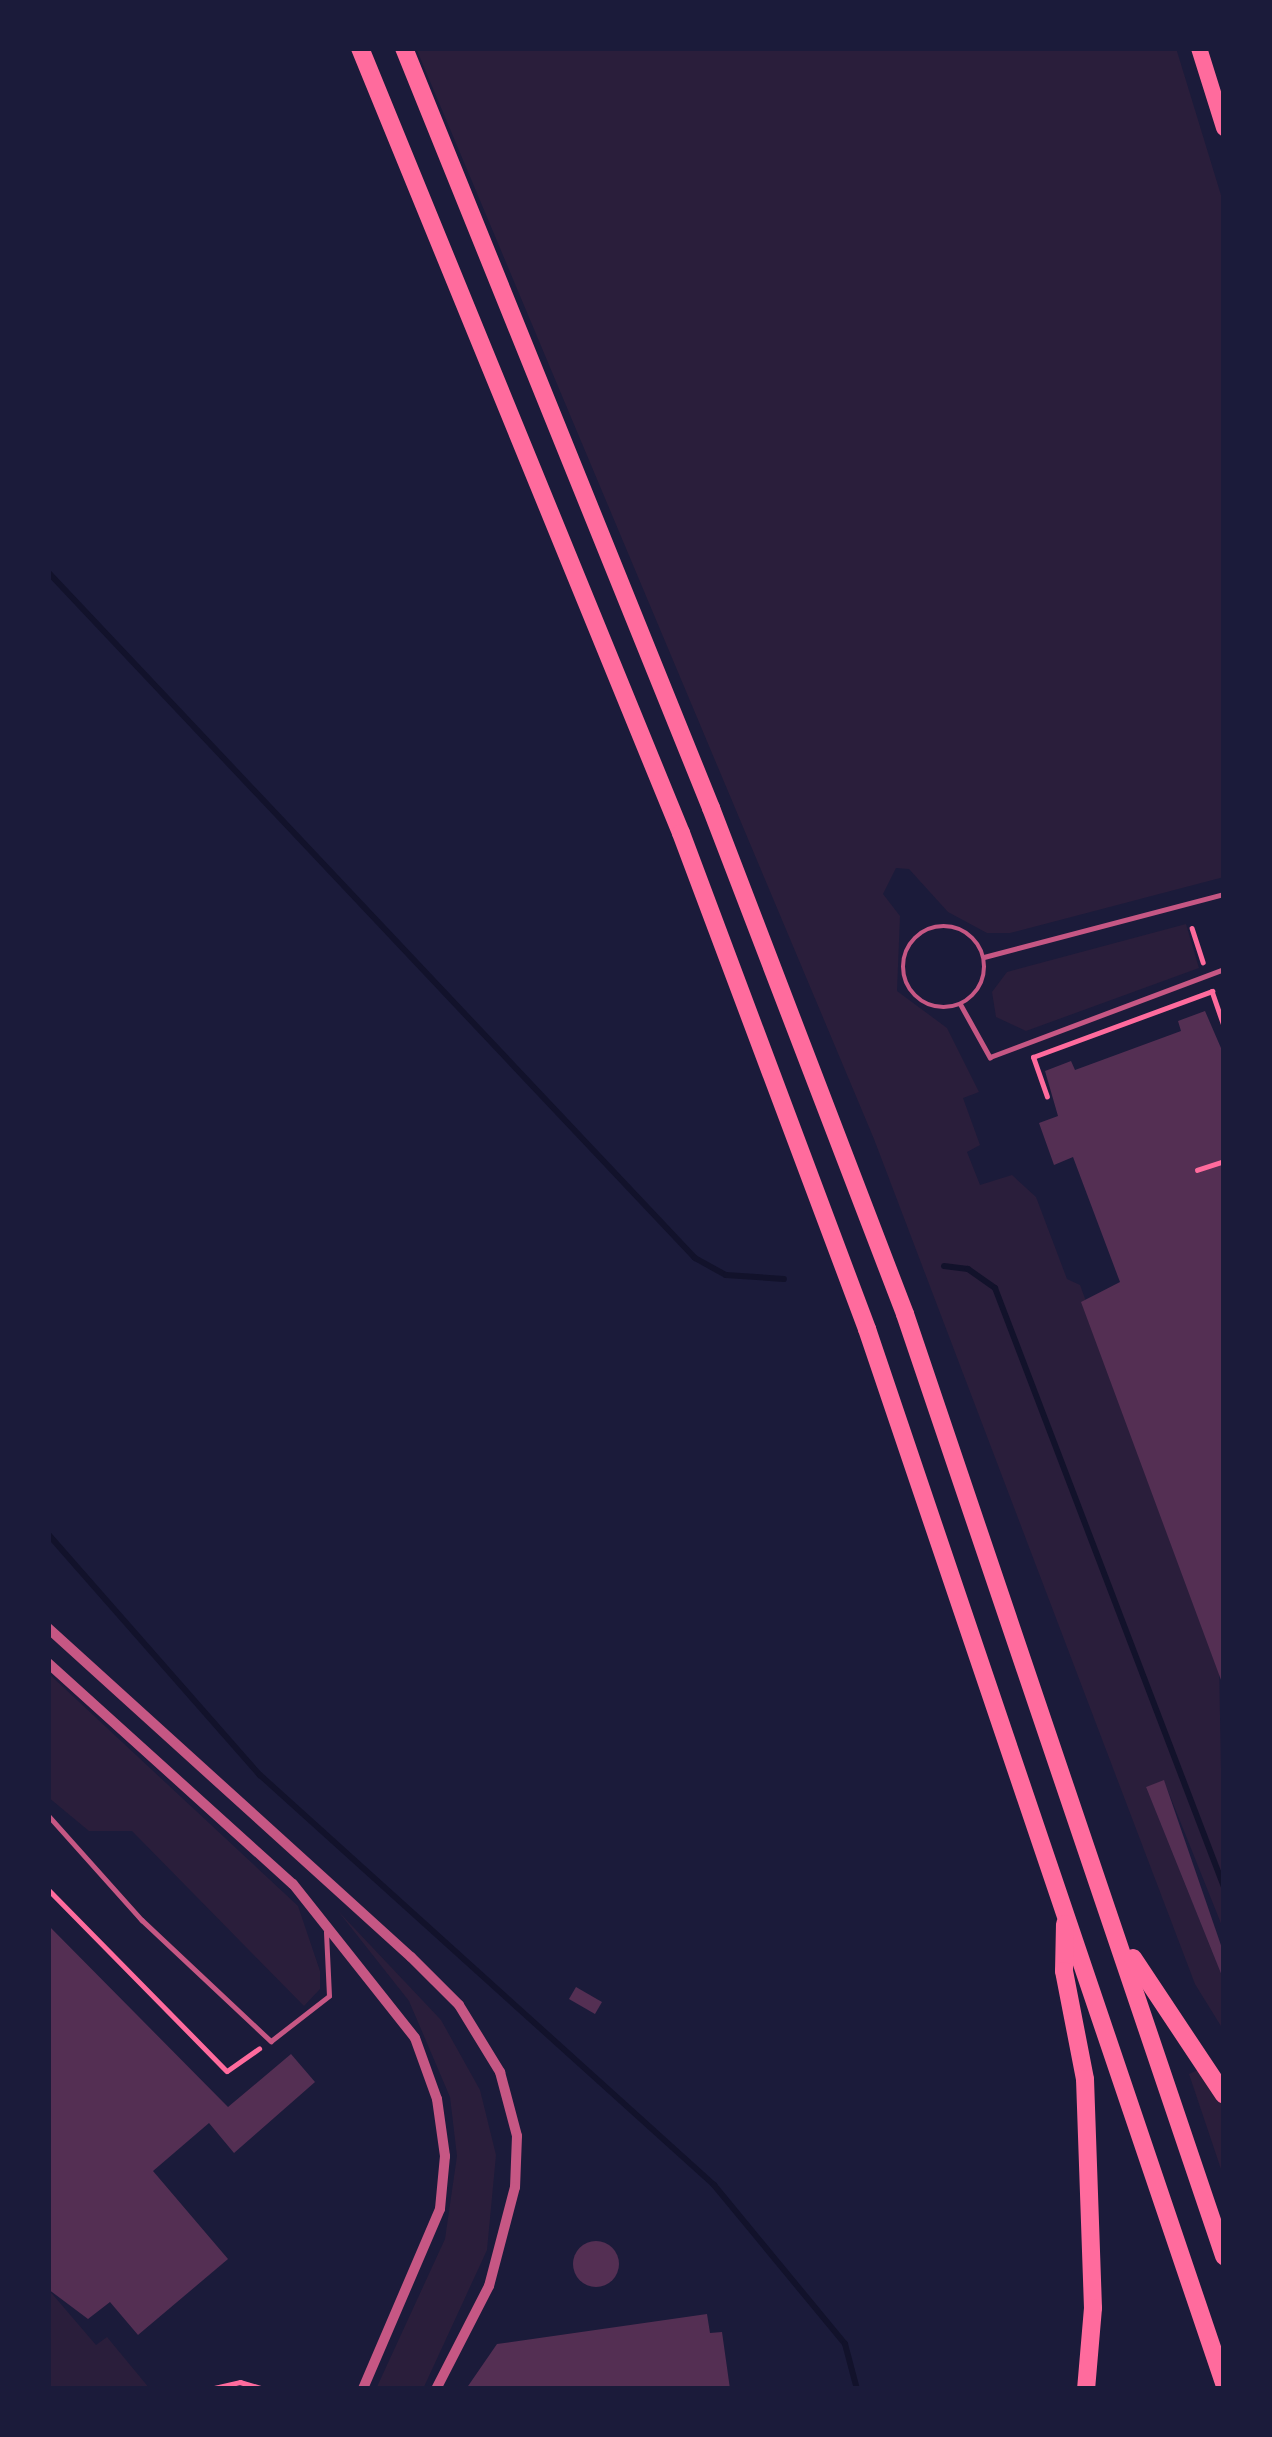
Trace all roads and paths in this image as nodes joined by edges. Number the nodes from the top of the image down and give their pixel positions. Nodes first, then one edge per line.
1 (360, 48) edge
2 (404, 48) edge
3 (1199, 48) edge
4 (1224, 128) edge
5 (1224, 894) edge
6 (1192, 928) dead end
7 (984, 957) junction
8 (1204, 965) dead end
9 (1224, 969) edge
10 (961, 1005) junction
11 (1224, 1027) edge
12 (1047, 1097) dead end
13 (1224, 1160) edge
14 (1197, 1170) dead end
15 (48, 1628) edge
16 (48, 1663) edge
17 (48, 1815) edge
18 (48, 1889) edge
19 (1066, 1907) junction
20 (325, 1920) junction
21 (1120, 1940) junction
22 (271, 2041) junction
23 (1224, 2095) edge
24 (1224, 2256) edge
25 (1222, 2378) edge
26 (210, 2389) edge
27 (265, 2389) edge
28 (363, 2389) edge
29 (436, 2389) edge
30 (1086, 2389) edge

1 - 19 highway
2 - 21 highway
3 - 4 main road
5 - 7 lane
6 - 8 path
7 - 10 lane
7 - 10 lane
9 - 10 lane
11 - 12 path
13 - 14 path
15 - 29 street
16 - 20 street
17 - 22 lane
18 - 22 path
19 - 25 highway
19 - 30 highway
20 - 22 lane
20 - 28 street
21 - 23 highway
21 - 24 highway
26 - 27 path

